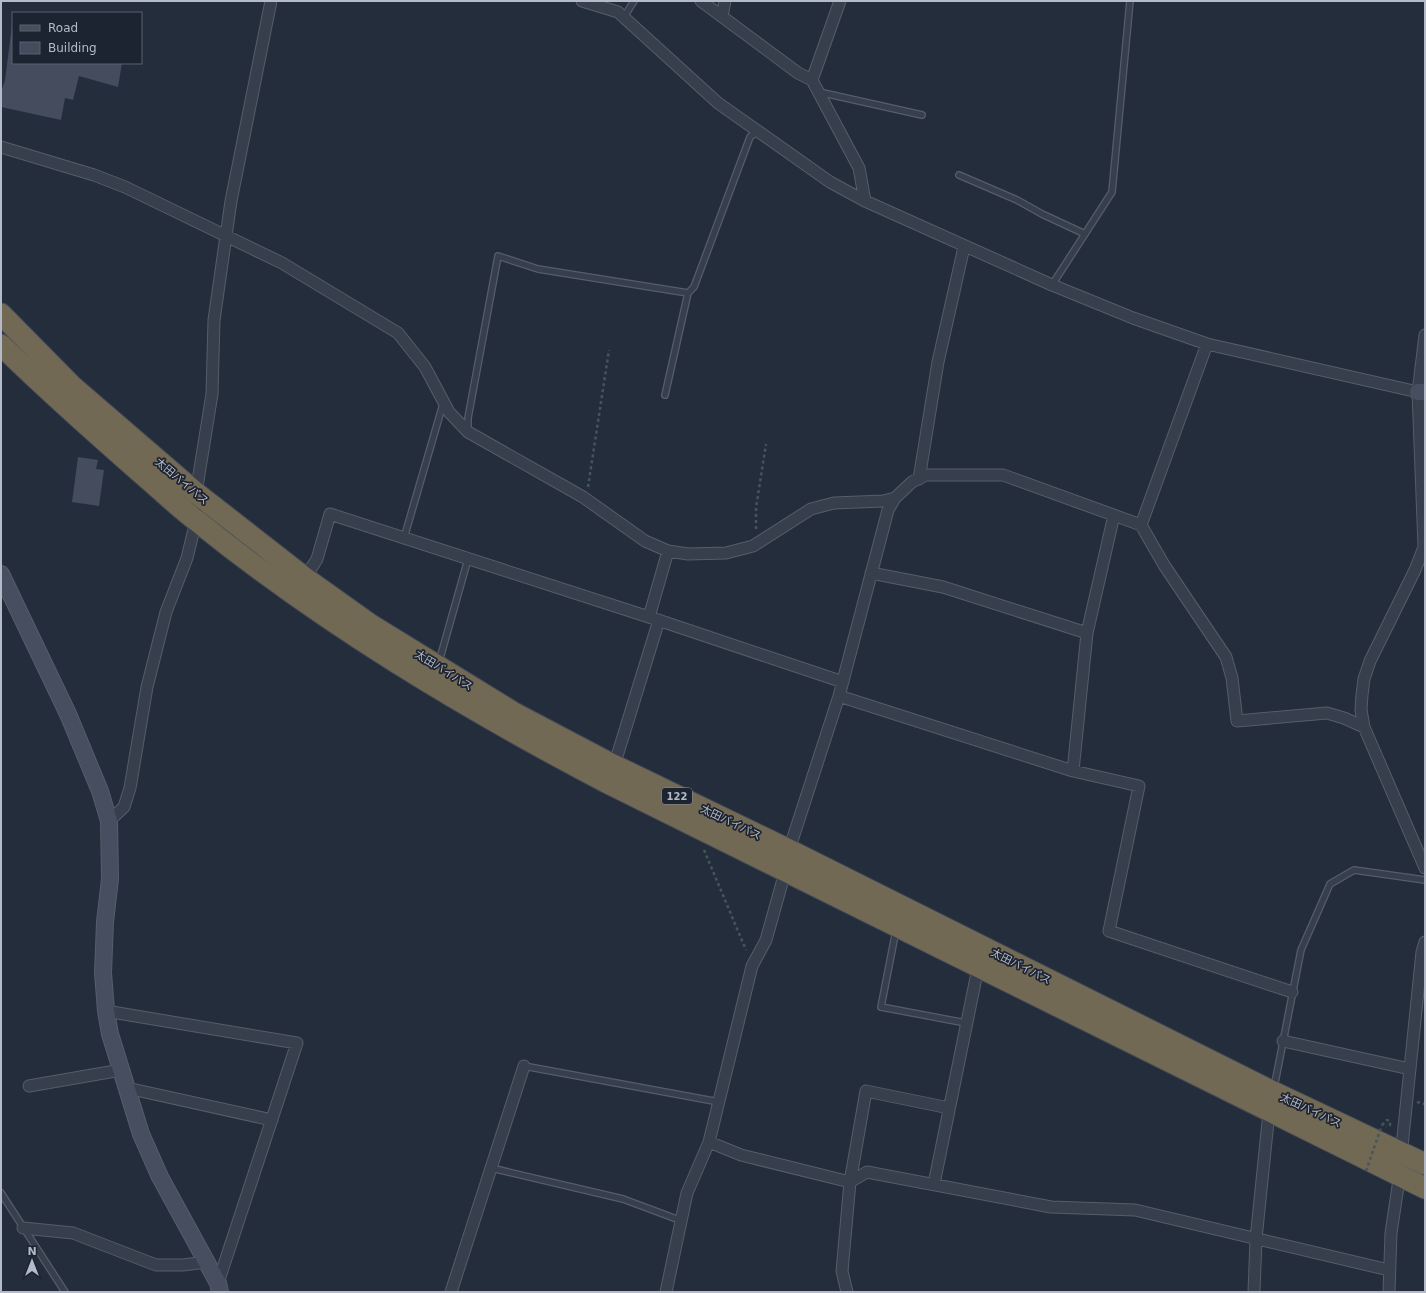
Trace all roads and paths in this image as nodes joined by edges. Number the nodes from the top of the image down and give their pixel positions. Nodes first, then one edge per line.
1 (271, 1) edge
2 (582, 1) edge
3 (634, 1) edge
4 (701, 1) edge
5 (725, 1) edge
6 (840, 1) edge
7 (1130, 1) edge
8 (722, 16) junction
9 (624, 17) junction
10 (812, 80) junction
11 (819, 92) junction
12 (922, 115) dead end
13 (757, 132) junction
14 (1, 147) edge
15 (959, 175) dead end
16 (865, 201) junction
17 (1085, 234) junction
18 (226, 235) junction
19 (964, 247) junction
20 (1052, 285) junction
21 (688, 293) junction
22 (1, 314) edge
23 (1425, 334) edge
24 (1207, 344) junction
25 (1, 345) edge
26 (609, 350) dead end
27 (1422, 392) edge
28 (665, 395) dead end
29 (444, 402) junction
30 (468, 432) junction
31 (766, 444) dead end
32 (919, 478) junction
33 (196, 494) junction
34 (895, 498) junction
35 (586, 499) junction
36 (1114, 516) junction
37 (196, 521) junction
38 (1141, 525) junction
39 (404, 538) junction
40 (756, 544) junction
41 (668, 551) junction
42 (468, 558) junction
43 (871, 573) junction
44 (1, 574) edge
45 (305, 578) junction
46 (654, 618) junction
47 (1087, 633) junction
48 (437, 666) junction
49 (843, 682) junction
50 (839, 696) junction
51 (1364, 727) junction
52 (614, 766) junction
53 (1073, 770) junction
54 (109, 821) junction
55 (713, 836) junction
56 (789, 850) junction
57 (1425, 868) edge
58 (785, 872) junction
59 (1425, 880) edge
60 (897, 928) junction
61 (1425, 942) edge
62 (753, 964) junction
63 (978, 968) junction
64 (1292, 992) junction
65 (106, 1011) junction
66 (966, 1023) junction
67 (1283, 1040) junction
68 (524, 1066) joint
69 (1410, 1069) junction
70 (121, 1070) junction
71 (29, 1086) dead end
72 (127, 1088) junction
73 (1274, 1092) junction
74 (719, 1102) junction
75 (949, 1108) junction
76 (1269, 1112) junction
77 (272, 1120) junction
78 (1386, 1126) dead end
79 (710, 1142) junction
80 (1402, 1152) junction
81 (1425, 1164) edge
82 (490, 1168) junction
83 (1366, 1171) dead end
84 (1400, 1176) junction
85 (850, 1182) junction
86 (934, 1184) junction
87 (1425, 1188) edge
88 (1, 1192) edge
89 (682, 1221) junction
90 (24, 1228) junction
91 (1256, 1239) junction
92 (206, 1262) junction
93 (1389, 1270) junction
94 (219, 1288) edge
95 (65, 1292) edge
96 (451, 1292) edge
97 (666, 1292) edge
98 (847, 1292) edge
99 (1254, 1292) edge
100 (1388, 1292) edge

1 - 18 street
2 - 9 street
3 - 9 lane
4 - 8 street
5 - 8 street
6 - 10 street
7 - 17 lane
8 - 10 street
9 - 13 street
10 - 11 street
11 - 12 lane
11 - 16 street
13 - 16 street
13 - 21 lane
14 - 18 street
15 - 17 lane
16 - 19 street
17 - 20 lane
18 - 29 street
18 - 33 street
19 - 20 street
19 - 32 street
20 - 24 street
21 - 28 lane
21 - 30 lane
22 - 33 highway, 太田バイパス / 122
23 - 27 street
24 - 27 street
24 - 38 street
25 - 37 highway, 太田バイパス / 122
26 - 35 path
27 - 51 street
29 - 30 street
29 - 39 lane
30 - 35 street
31 - 40 path
32 - 34 street
32 - 36 street
33 - 37 street
33 - 45 highway, 太田バイパス / 122
34 - 40 street
34 - 43 street
35 - 41 street
36 - 38 street
36 - 47 street
37 - 54 street
37 - 55 highway, 太田バイパス / 122
38 - 51 street
39 - 42 street
39 - 45 street
40 - 41 street
41 - 46 street
42 - 46 street
42 - 48 lane
43 - 47 street
43 - 49 street
44 - 54 street
45 - 48 highway, 太田バイパス / 122
46 - 49 street
46 - 52 street
47 - 53 street
48 - 52 highway, 太田バイパス / 122
49 - 50 street
50 - 53 street
50 - 56 street
51 - 57 street
52 - 56 highway, 太田バイパス / 122
53 - 64 street
54 - 65 street
55 - 58 highway, 太田バイパス / 122
55 - 62 path
56 - 58 street
56 - 73 highway, 太田バイパス / 122
58 - 60 highway, 太田バイパス / 122
58 - 62 street
59 - 64 lane
60 - 63 highway, 太田バイパス / 122
60 - 66 lane
61 - 69 street
62 - 74 street
63 - 66 street
63 - 76 highway, 太田バイパス / 122
64 - 67 lane
65 - 70 street
65 - 77 street
66 - 75 street
67 - 69 street
67 - 73 lane
68 - 74 lane
68 - 82 street
69 - 80 street
70 - 71 street
70 - 72 street
72 - 77 street
72 - 92 street
73 - 80 highway, 太田バイパス / 122
74 - 79 street
75 - 85 street
75 - 86 street
76 - 84 highway, 太田バイパス / 122
76 - 91 street
77 - 94 street
78 - 83 path, bridge
79 - 85 street
79 - 89 street
80 - 81 highway, 太田バイパス / 122
80 - 84 street
82 - 89 lane
82 - 96 street
84 - 87 highway, 太田バイパス / 122
84 - 93 street
85 - 86 street
85 - 98 street
86 - 91 street
88 - 90 lane
89 - 97 street
90 - 92 street
90 - 95 lane
91 - 93 street
91 - 99 street
92 - 94 street
93 - 100 street

